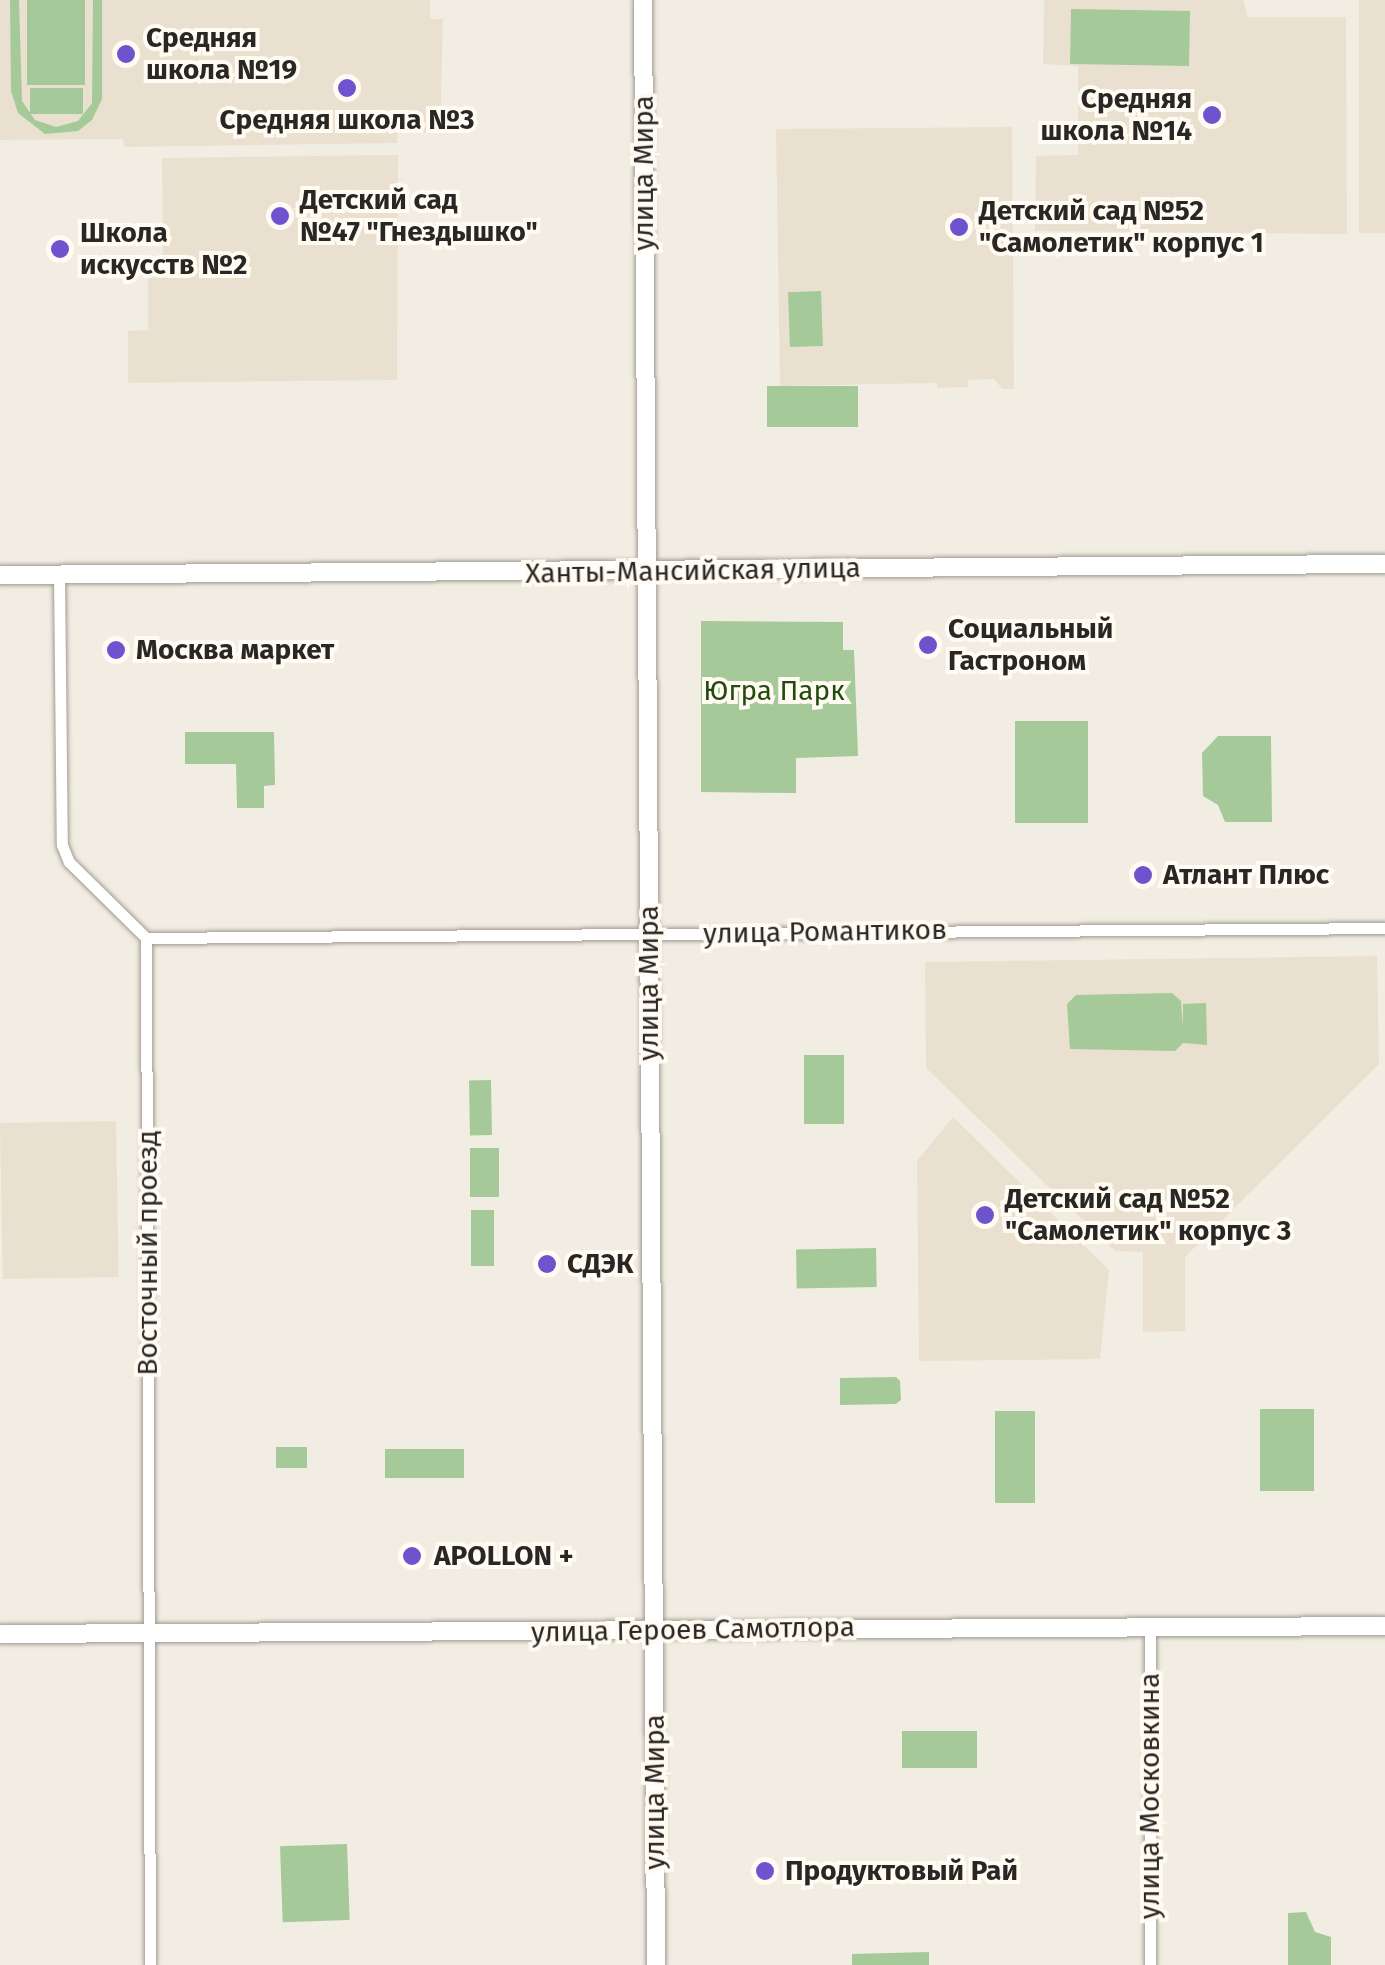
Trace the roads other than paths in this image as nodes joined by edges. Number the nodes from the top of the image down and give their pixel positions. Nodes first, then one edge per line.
1 (643, 0) edge
2 (1385, 564) edge
3 (648, 572) junction
4 (0, 575) edge
5 (59, 575) junction
6 (1385, 928) edge
7 (649, 934) junction
8 (146, 938) junction
9 (1150, 1626) junction
10 (1385, 1626) edge
11 (654, 1630) junction
12 (150, 1633) junction
13 (0, 1634) edge
14 (150, 1965) edge
15 (656, 1965) edge
16 (1150, 1965) edge

1 - 3 main road, улица Мира
2 - 3 main road, Ханты-Мансийская улица
3 - 5 main road, Ханты-Мансийская улица
3 - 7 main road, улица Мира
4 - 5 main road, Ханты-Мансийская улица
5 - 8 street
6 - 7 street, улица Романтиков
7 - 8 street, улица Романтиков
7 - 11 main road, улица Мира
8 - 12 street, Восточный проезд
9 - 10 main road, улица Героев Самотлора
9 - 11 main road, улица Героев Самотлора
9 - 16 street, улица Московкина
11 - 12 main road, улица Героев Самотлора
11 - 15 main road, улица Мира
12 - 13 main road, улица Героев Самотлора
12 - 14 street, Восточный проезд

